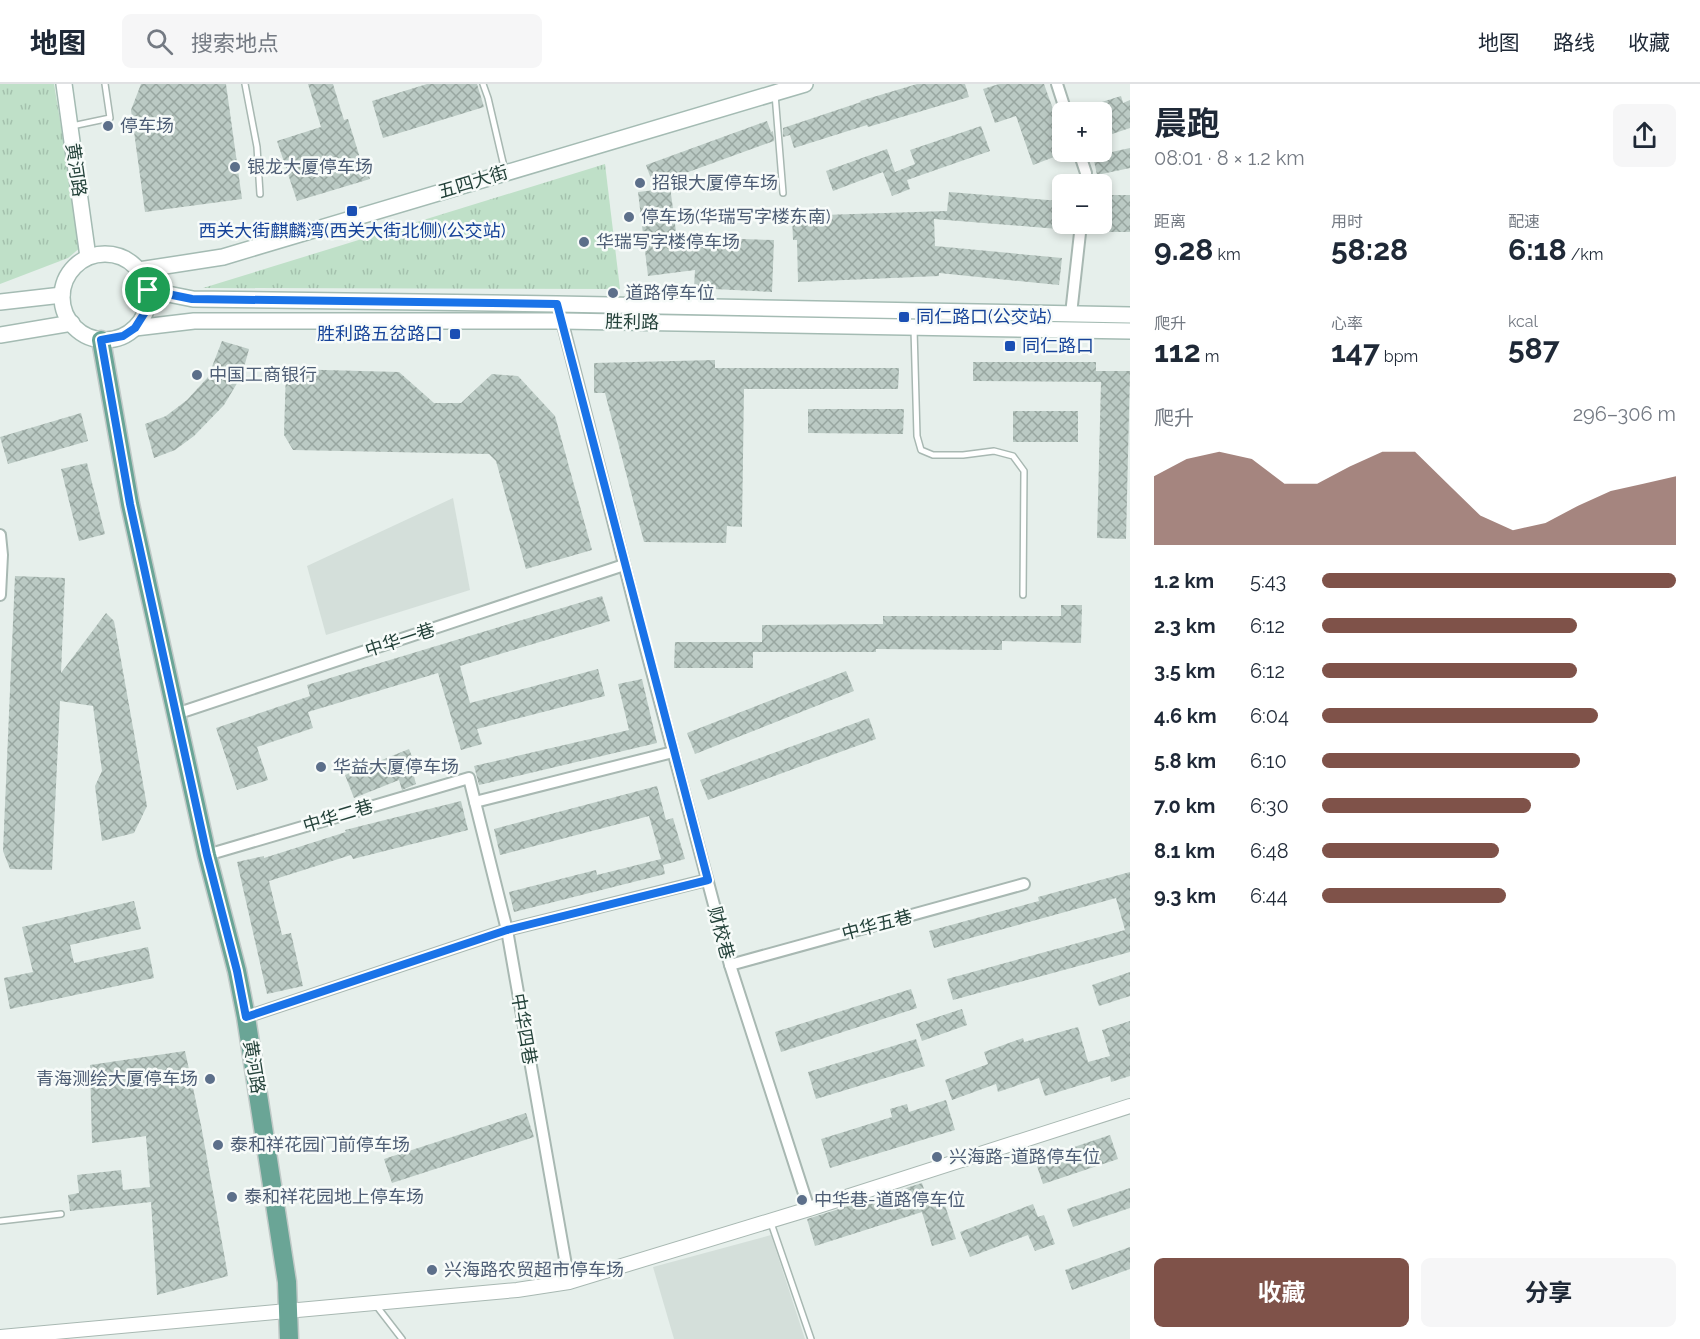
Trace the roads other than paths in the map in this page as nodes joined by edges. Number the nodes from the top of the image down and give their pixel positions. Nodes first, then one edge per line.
1 (64, 84) edge
2 (105, 84) edge
3 (245, 84) edge
4 (483, 84) edge
5 (805, 84) edge
6 (1057, 84) edge
7 (775, 93) junction
8 (1063, 102) edge
9 (70, 126) junction
10 (506, 173) junction
11 (783, 193) dead end
12 (260, 194) dead end
13 (1080, 234) edge
14 (88, 257) junction
15 (139, 270) junction
16 (148, 290) junction
17 (62, 295) junction
18 (0, 303) edge
19 (557, 304) junction
20 (1071, 314) junction
21 (1130, 315) edge
22 (562, 321) junction
23 (72, 323) junction
24 (914, 327) junction
25 (135, 328) junction
26 (1130, 331) edge
27 (0, 335) edge
28 (101, 340) junction
29 (0, 535) edge
30 (624, 565) junction
31 (0, 595) edge
32 (1023, 596) dead end
33 (176, 714) junction
34 (673, 752) junction
35 (469, 778) joint
36 (475, 802) junction
37 (207, 855) junction
38 (708, 880) junction
39 (1024, 884) dead end
40 (507, 930) junction
41 (730, 965) junction
42 (246, 1017) junction
43 (1130, 1106) edge
44 (809, 1209) junction
45 (61, 1214) dead end
46 (0, 1221) edge
47 (770, 1221) junction
48 (569, 1282) junction
49 (374, 1303) junction
50 (287, 1310) junction
51 (0, 1337) edge
52 (289, 1339) edge
53 (402, 1339) edge
54 (811, 1339) edge

1 - 9 main road, 黄河路
2 - 9 lane
3 - 12 lane
4 - 10 lane
5 - 7 main road, 五四大街
6 - 8 street
7 - 10 main road, 五四大街
7 - 11 lane
9 - 14 main road, 黄河路
10 - 15 main road, 五四大街
13 - 20 street
14 - 15 main road
14 - 17 main road
15 - 16 main road
16 - 19 main road, 胜利路
16 - 25 main road
17 - 18 main road
17 - 23 main road
19 - 20 main road, 胜利路
19 - 22 street, 财校巷
20 - 21 main road, 胜利路
22 - 24 main road, 胜利路
22 - 25 main road, 胜利路
22 - 30 street, 财校巷
23 - 27 main road
23 - 28 main road
24 - 26 main road, 胜利路
24 - 32 lane
25 - 28 main road
28 - 33 main road, 黄河路
29 - 31 street
30 - 33 street, 中华一巷
30 - 34 street, 财校巷
33 - 37 main road, 黄河路
34 - 36 street
34 - 38 street, 财校巷
35 - 36 street, 中华四巷
35 - 37 street, 中华二巷
36 - 40 street, 中华四巷
37 - 42 main road, 黄河路
38 - 40 street
38 - 41 street, 财校巷
39 - 41 street, 中华五巷
40 - 42 street
40 - 48 street, 中华四巷
41 - 44 street, 财校巷
42 - 50 main road, 黄河路
43 - 44 street
44 - 47 street
45 - 46 lane
47 - 48 street
47 - 54 lane
48 - 49 street
49 - 50 street
49 - 53 lane
50 - 51 street
50 - 52 main road, 黄河路

